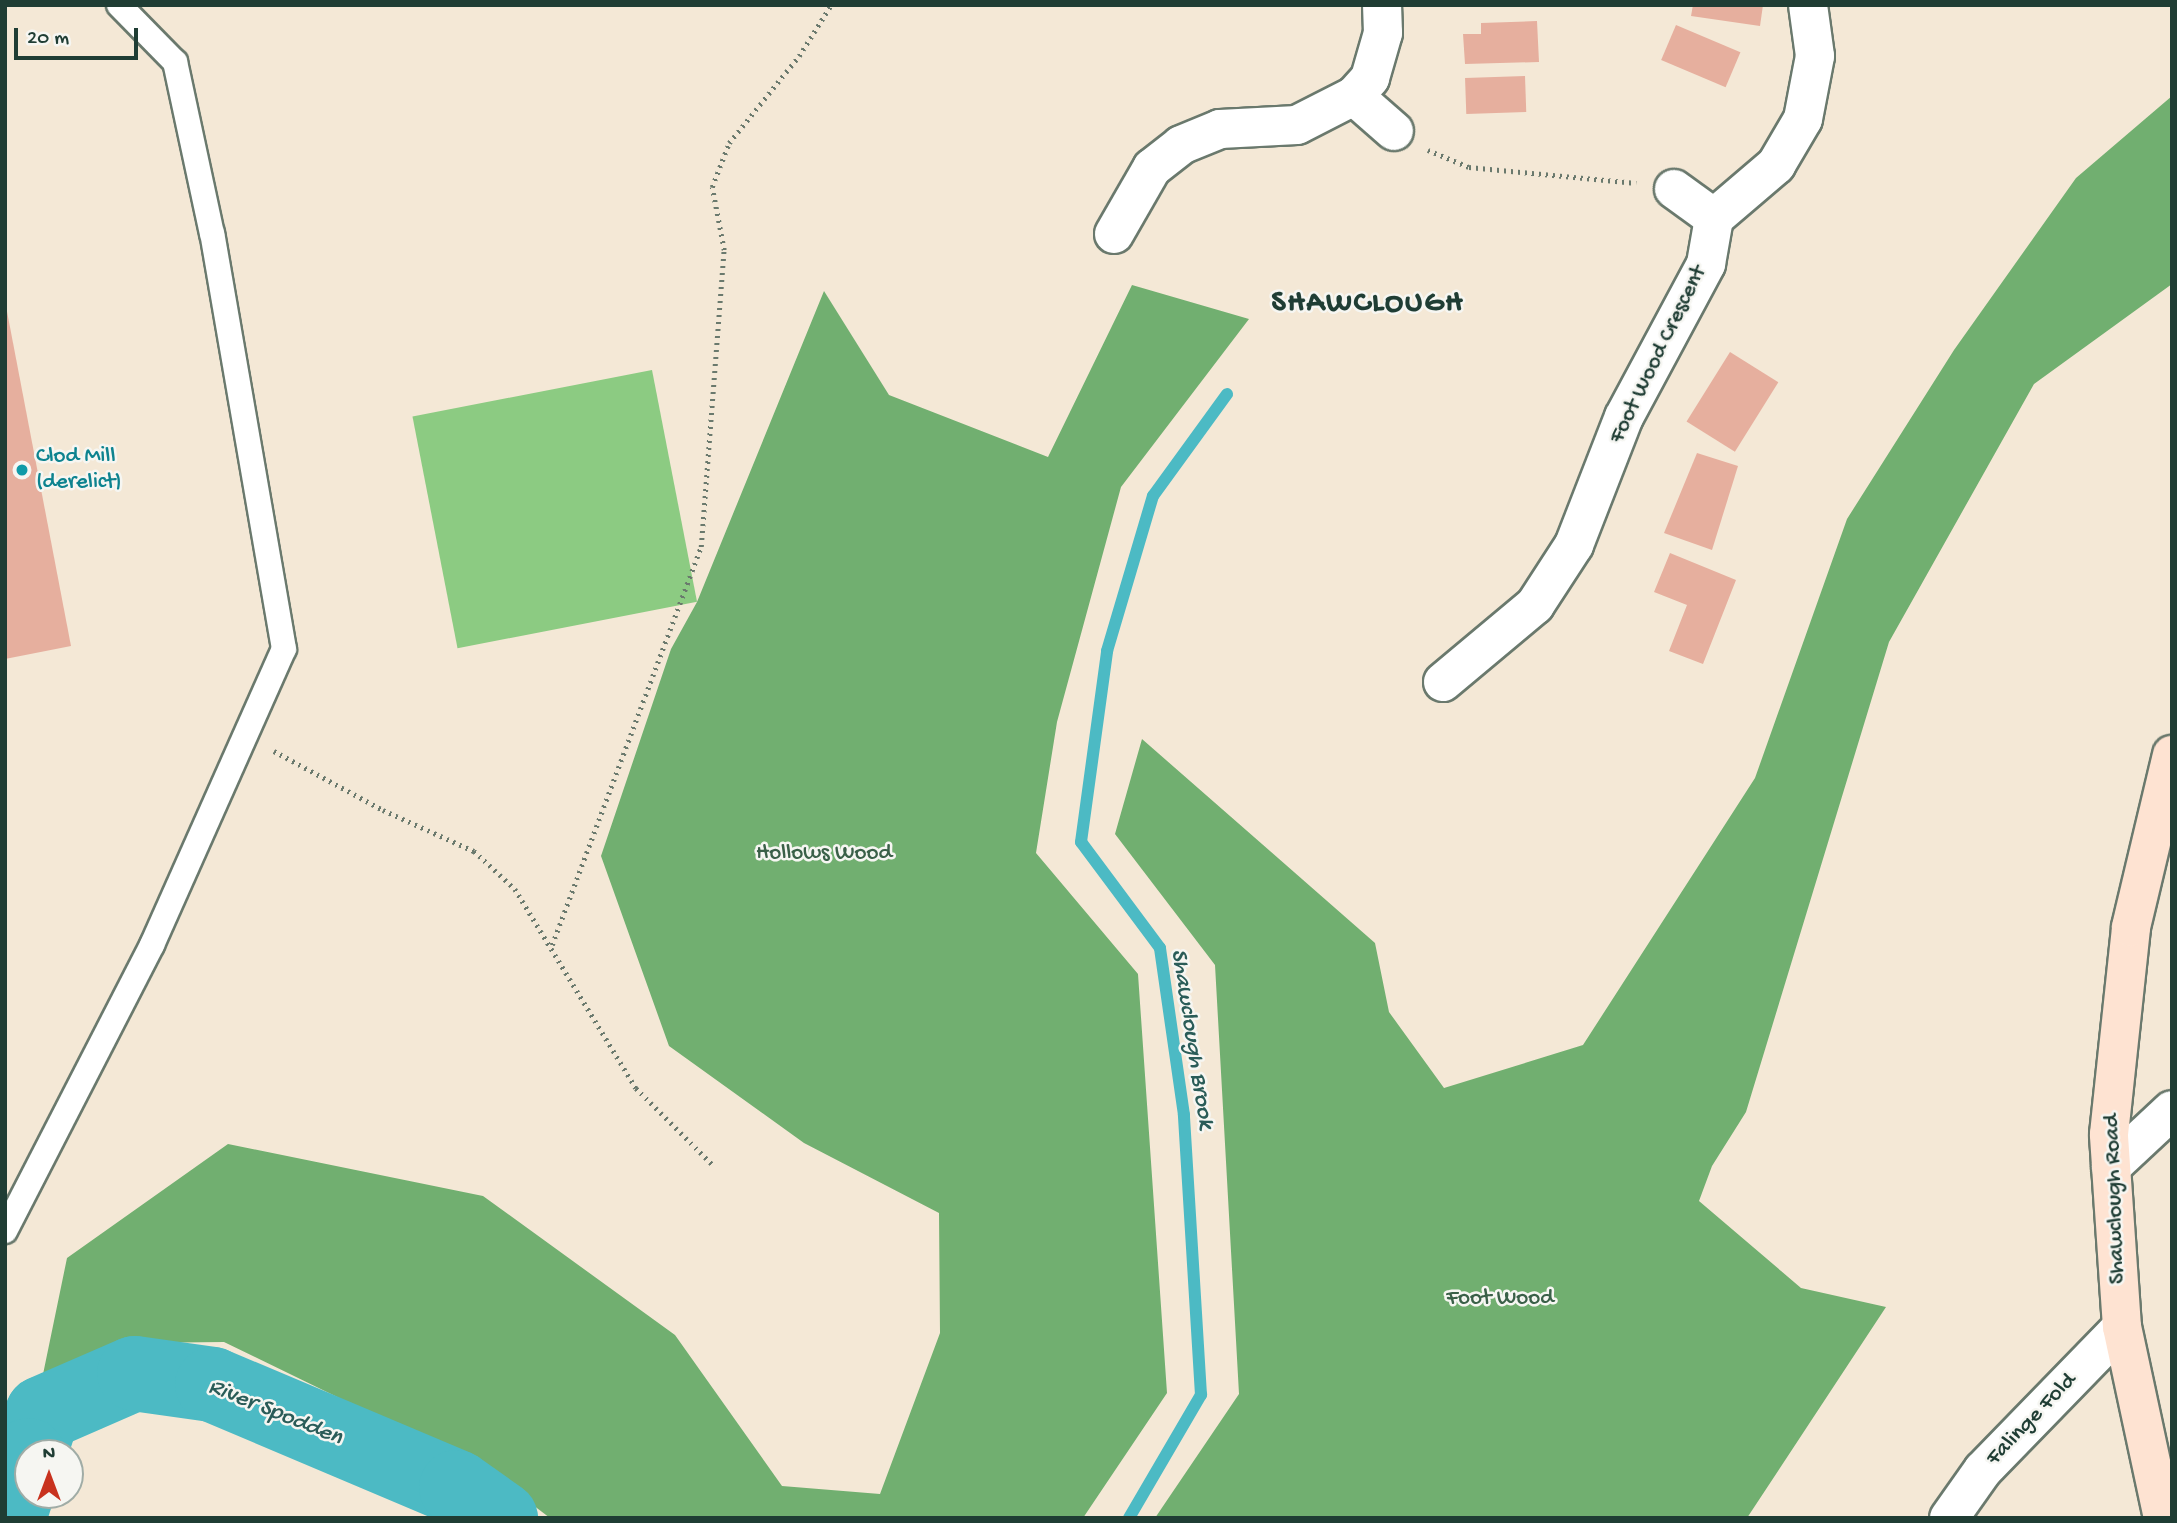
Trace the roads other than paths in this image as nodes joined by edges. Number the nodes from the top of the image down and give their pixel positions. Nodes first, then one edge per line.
1 (119, 5) edge
2 (1382, 5) edge
3 (1808, 5) edge
4 (1354, 96) junction
5 (1394, 131) road end
6 (1674, 189) road end
7 (1714, 218) junction
8 (1114, 234) dead end
9 (1443, 682) dead end
10 (2172, 755) edge
11 (2172, 1110) edge
12 (2111, 1167) junction
13 (5, 1231) edge
14 (2122, 1327) junction
15 (1949, 1518) edge
16 (2163, 1518) edge

1 - 13 lane
2 - 4 street
3 - 7 street
4 - 5 street
4 - 8 street
6 - 7 street
7 - 9 street, Foot Wood Crescent
10 - 12 main road, Shawclough Road
11 - 12 street
12 - 14 main road, Shawclough Road
14 - 15 street, Falinge Fold
14 - 16 main road, Shawclough Road

